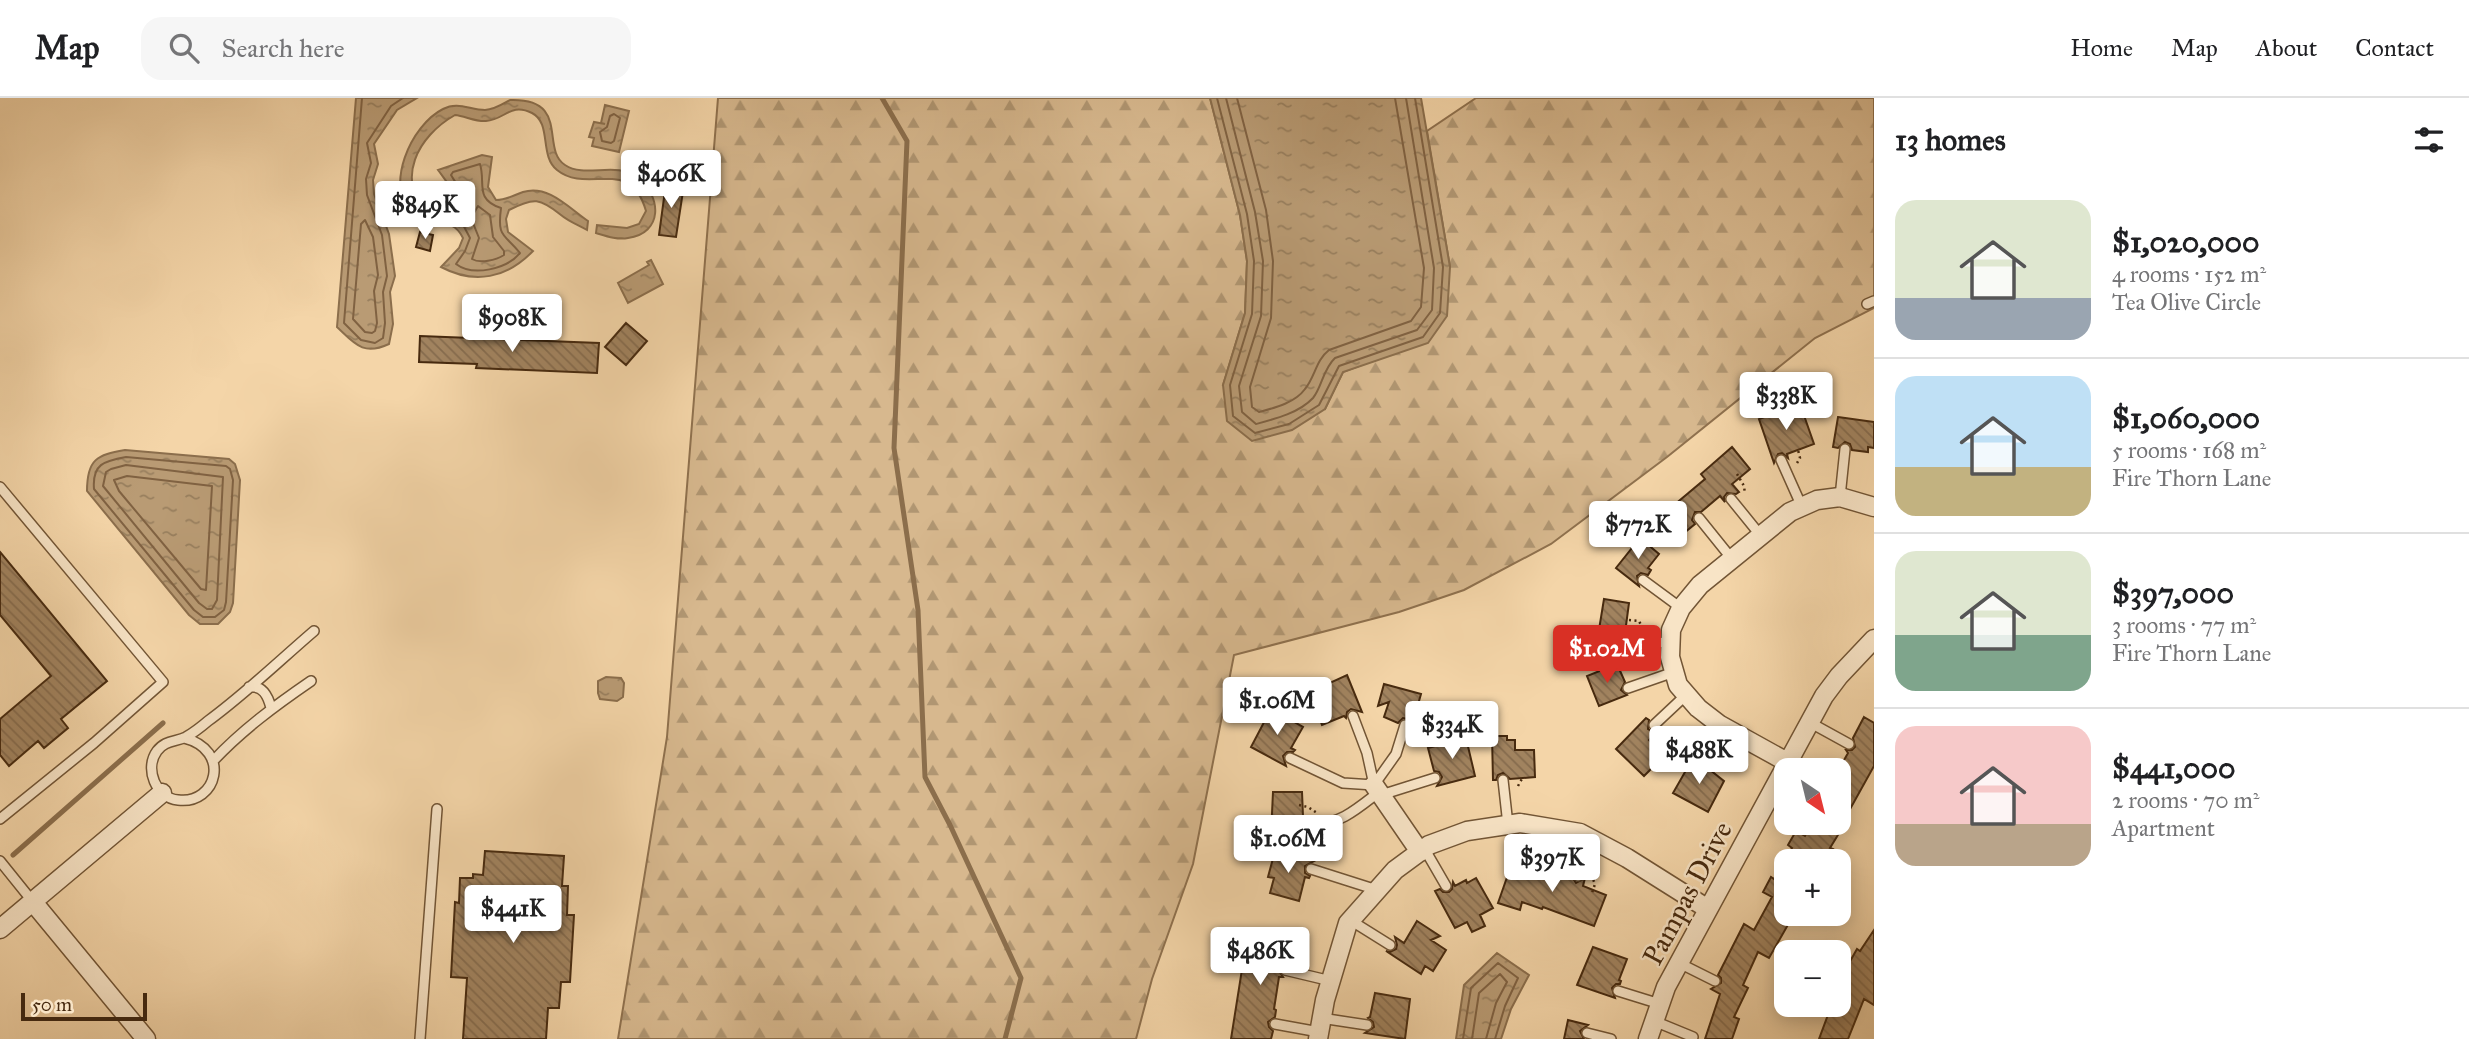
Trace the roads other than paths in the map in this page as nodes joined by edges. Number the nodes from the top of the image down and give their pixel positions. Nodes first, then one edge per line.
1 (1845, 449) dead end
2 (1781, 460) dead end
3 (0, 487) edge
4 (1840, 497) junction
5 (1731, 499) dead end
6 (1802, 507) junction
7 (1874, 507) edge
8 (1699, 518) dead end
9 (1761, 536) junction
10 (1732, 559) junction
11 (1643, 580) dead end
12 (1681, 608) junction
13 (314, 631) dead end
14 (1622, 640) dead end
15 (1670, 643) junction
16 (1873, 643) edge
17 (1674, 672) junction
18 (311, 681) dead end
19 (249, 687) junction
20 (1628, 688) dead end
21 (1686, 695) junction
22 (271, 708) junction
23 (1353, 716) dead end
24 (1809, 722) junction
25 (1654, 724) dead end
26 (1405, 725) dead end
27 (1723, 726) junction
28 (184, 738) junction
29 (1849, 744) dead end
30 (1290, 758) dead end
31 (1780, 758) edge
32 (1789, 758) edge
33 (214, 761) junction
34 (1700, 762) dead end
35 (1436, 778) dead end
36 (1503, 780) dead end
37 (1774, 786) edge
38 (1378, 791) junction
39 (162, 793) junction
40 (437, 808) dead end
41 (0, 819) edge
42 (1508, 825) junction
43 (1311, 827) dead end
44 (1560, 829) junction
45 (1593, 840) junction
46 (1422, 850) junction
47 (0, 861) edge
48 (1311, 869) dead end
49 (1548, 869) dead end
50 (1578, 876) dead end
51 (1446, 886) dead end
52 (1377, 890) junction
53 (33, 902) junction
54 (1708, 909) junction
55 (1350, 920) junction
56 (0, 929) edge
57 (1390, 945) dead end
58 (1679, 963) junction
59 (1285, 970) dead end
60 (1331, 981) junction
61 (1715, 981) dead end
62 (1618, 991) dead end
63 (1657, 1012) junction
64 (1275, 1024) dead end
65 (1367, 1025) dead end
66 (1319, 1029) edge
67 (1587, 1033) dead end
68 (1693, 1037) dead end
69 (146, 1039) edge
70 (420, 1039) edge
71 (1611, 1039) edge
72 (1648, 1039) edge

1 - 4 lane
2 - 6 lane
3 - 41 lane
4 - 6 street
4 - 7 street
5 - 9 lane
6 - 9 street
8 - 10 lane
9 - 10 street
10 - 12 street
11 - 12 lane
12 - 15 street
13 - 19 lane
14 - 15 lane
15 - 17 street
16 - 24 street, Pampas Drive
17 - 20 lane
17 - 21 street
18 - 22 lane
19 - 22 lane
19 - 28 lane
21 - 25 lane
21 - 27 street
22 - 33 lane
23 - 38 lane
24 - 29 lane
24 - 32 street, Pampas Drive
26 - 38 lane
27 - 31 street
27 - 34 lane
28 - 33 lane
28 - 39 lane
30 - 38 lane
33 - 39 lane
35 - 38 lane
36 - 42 lane
37 - 54 street, Pampas Drive
38 - 43 lane
38 - 46 street
39 - 53 street
40 - 70 lane
42 - 44 street
42 - 46 street
44 - 45 street
44 - 49 lane
45 - 50 lane
45 - 54 street
46 - 51 lane
46 - 52 street
47 - 53 lane
48 - 52 lane
52 - 55 street
53 - 56 street
53 - 69 street
54 - 58 street, Pampas Drive
55 - 57 lane
55 - 60 street
58 - 61 lane
58 - 63 street, Pampas Drive
59 - 60 lane
60 - 66 street
62 - 63 lane
63 - 68 lane
63 - 72 street, Pampas Drive
64 - 66 lane
65 - 66 lane
67 - 71 lane

